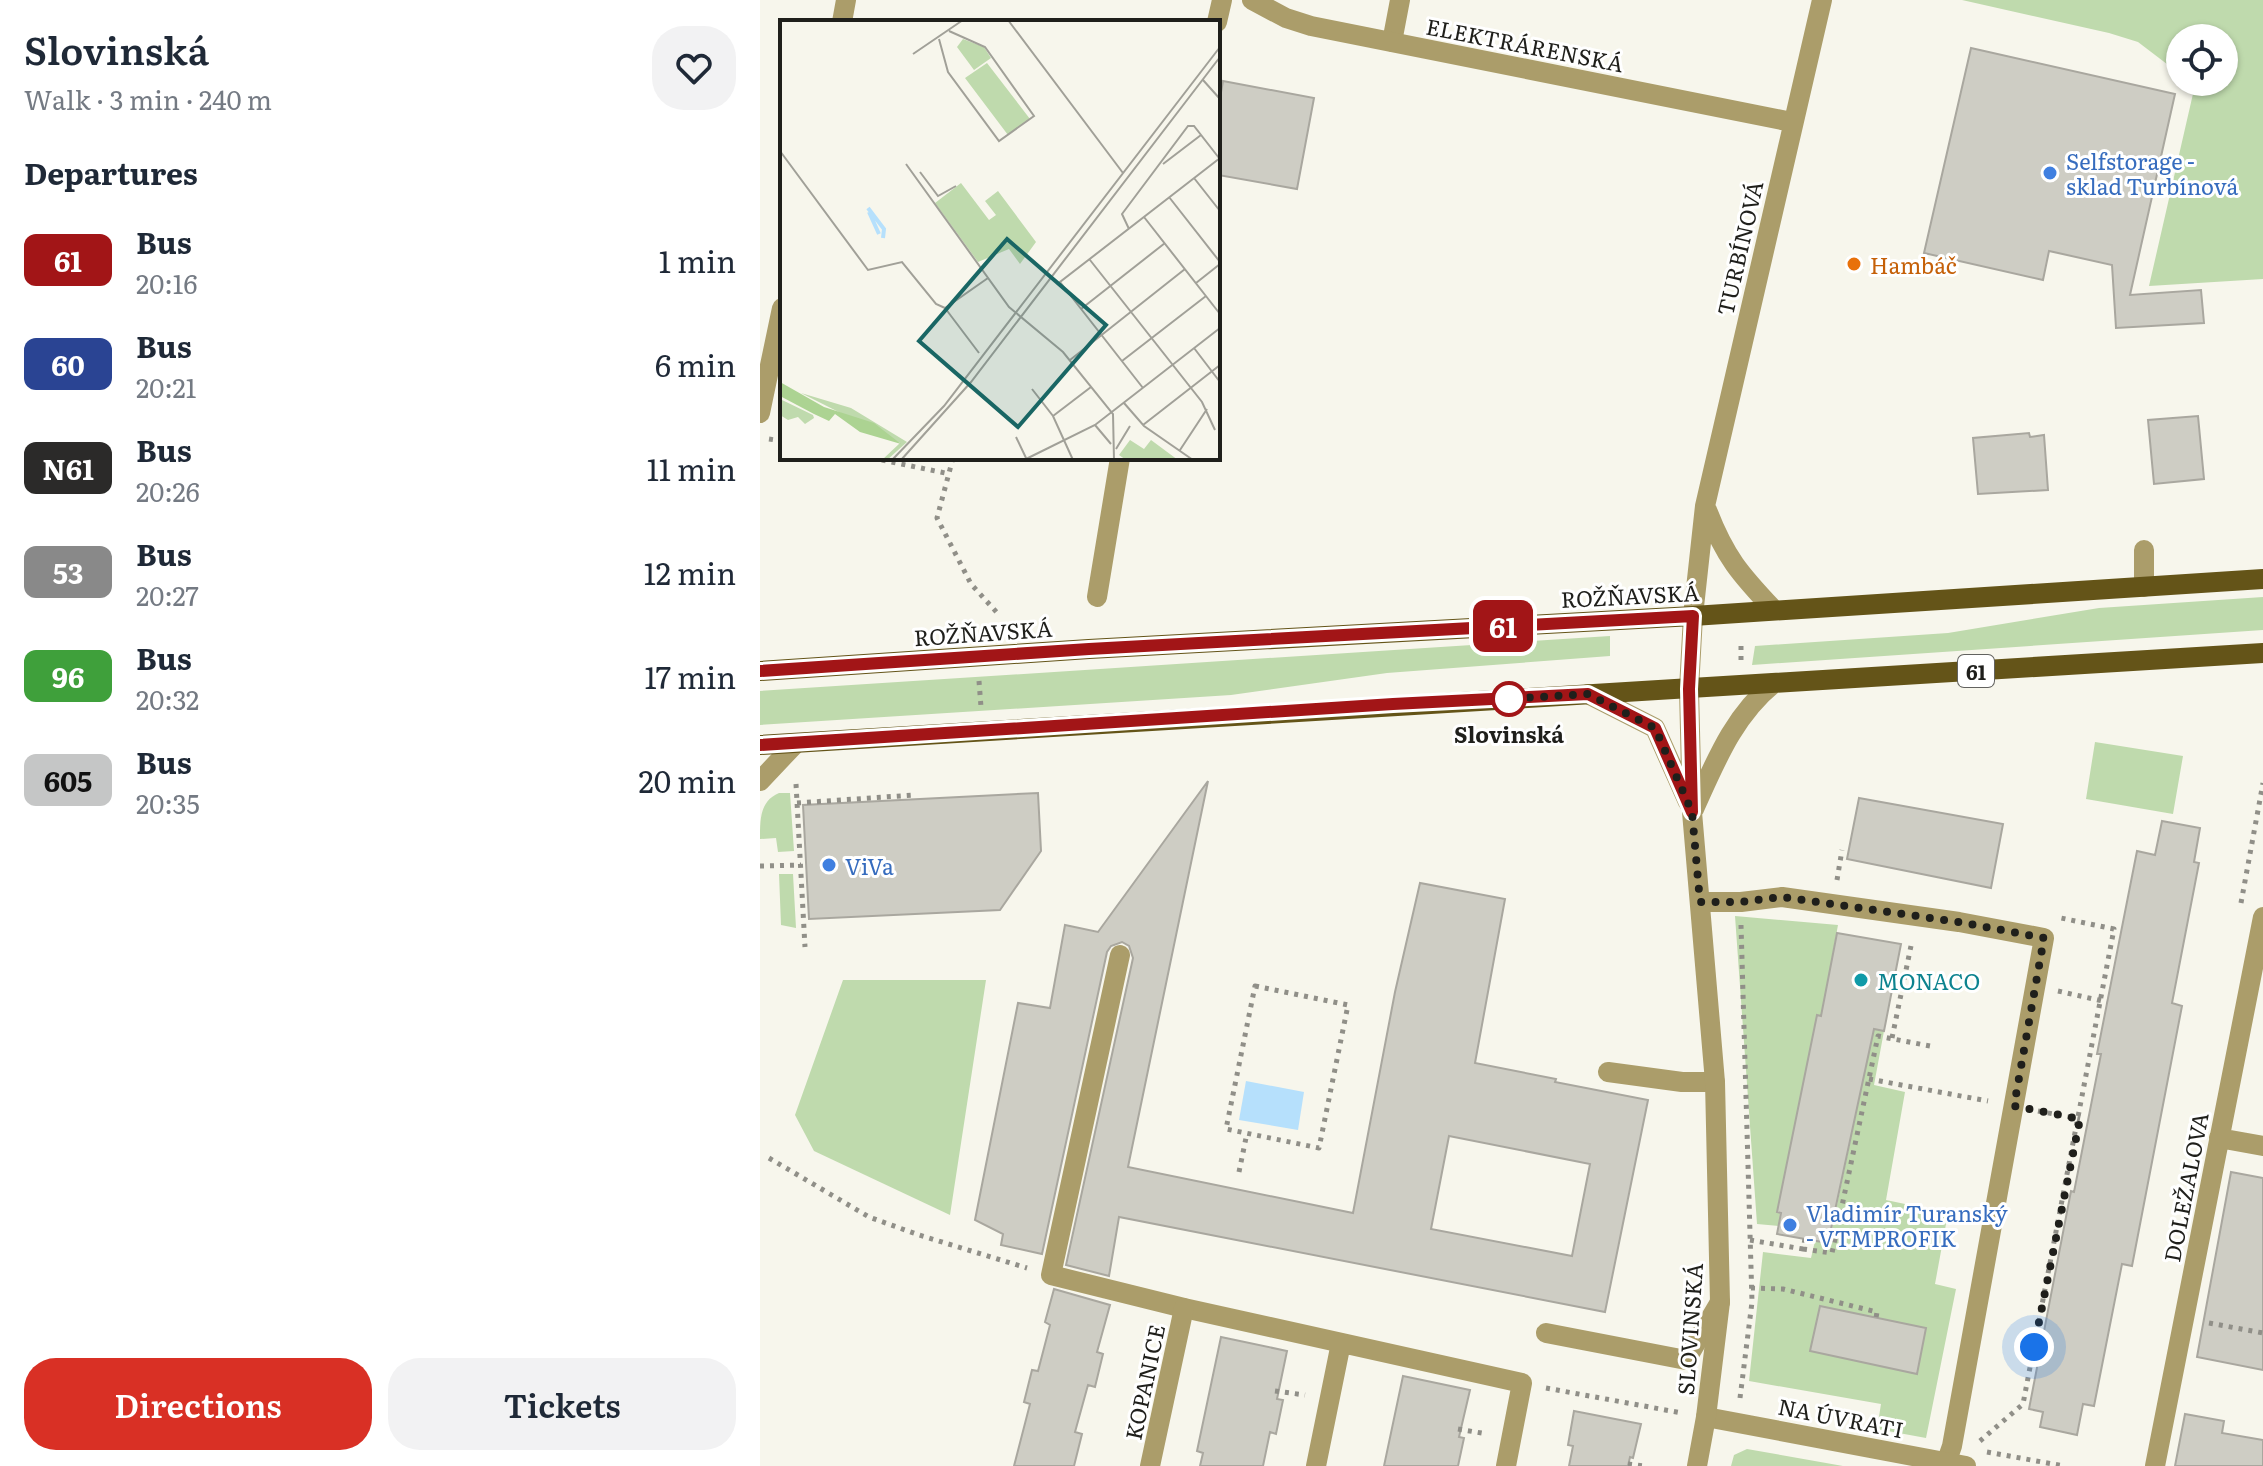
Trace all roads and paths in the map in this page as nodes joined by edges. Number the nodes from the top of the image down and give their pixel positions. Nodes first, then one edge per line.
1 (846, 0) edge
2 (1222, 0) edge
3 (1252, 0) edge
4 (1400, 0) edge
5 (1822, 0) edge
6 (842, 20) edge
7 (1217, 20) edge
8 (1392, 42) junction
9 (1792, 122) junction
10 (780, 318) edge
11 (760, 413) edge
12 (882, 460) edge
13 (953, 460) edge
14 (1120, 460) edge
15 (950, 474) junction
16 (1705, 506) junction
17 (2144, 550) dead end
18 (2263, 579) edge
19 (2144, 587) junction
20 (1097, 597) dead end
21 (1774, 610) junction
22 (1000, 616) dead end
23 (1693, 616) junction
24 (2263, 653) edge
25 (760, 671) edge
26 (979, 676) dead end
27 (1774, 683) junction
28 (1689, 689) junction
29 (1588, 694) junction
30 (981, 711) dead end
31 (796, 743) junction
32 (760, 745) edge
33 (760, 781) edge
34 (796, 784) dead end
35 (914, 795) dead end
36 (797, 803) junction
37 (1692, 812) junction
38 (801, 865) junction
39 (760, 866) edge
40 (1700, 902) junction
41 (1897, 914) junction
42 (2056, 917) dead end
43 (2263, 917) edge
44 (805, 947) dead end
45 (1120, 955) dead end
46 (2036, 987) junction
47 (2105, 1001) junction
48 (1892, 1038) junction
49 (1935, 1047) dead end
50 (1608, 1072) dead end
51 (1869, 1079) junction
52 (1715, 1082) junction
53 (2014, 1106) junction
54 (2080, 1119) junction
55 (1247, 1133) junction
56 (2219, 1138) junction
57 (2263, 1146) edge
58 (769, 1158) dead end
59 (1239, 1172) dead end
60 (1805, 1239) dead end
61 (1750, 1240) dead end
62 (1803, 1249) junction
63 (1051, 1275) junction
64 (1751, 1288) dead end
65 (1720, 1302) junction
66 (1184, 1308) junction
67 (1876, 1318) dead end
68 (2184, 1318) junction
69 (1546, 1333) dead end
70 (2263, 1333) edge
71 (1341, 1343) junction
72 (1522, 1383) junction
73 (1706, 1417) junction
74 (1957, 1461) edge
75 (1628, 1464) dead end
76 (1150, 1466) edge
77 (1316, 1466) edge
78 (1506, 1466) edge
79 (1643, 1466) edge
80 (1697, 1466) edge
81 (2155, 1466) edge

1 - 6 street
2 - 7 street
3 - 8 street, ELEKTRÁRENSKÁ
4 - 8 street
5 - 9 street, TURBÍNOVÁ
8 - 9 street, ELEKTRÁRENSKÁ
9 - 16 street, TURBÍNOVÁ
10 - 11 street
12 - 15 path
13 - 15 path
14 - 20 street
15 - 22 path
16 - 21 street
16 - 23 street, TURBÍNOVÁ
17 - 19 street
18 - 19 main road, ROŽŇAVSKÁ
19 - 21 main road, ROŽŇAVSKÁ
21 - 23 main road, ROŽŇAVSKÁ
23 - 25 main road, ROŽŇAVSKÁ
23 - 28 street, TURBÍNOVÁ
24 - 27 main road, 61
26 - 30 path
27 - 28 main road, 61
27 - 37 street, SLOVINSKÁ
28 - 29 main road, 61
28 - 37 street, SLOVINSKÁ
29 - 31 main road, 61
29 - 37 street, SLOVINSKÁ
31 - 32 main road, 61
31 - 33 street
34 - 36 path
35 - 36 path
36 - 38 path
37 - 40 street, SLOVINSKÁ
38 - 39 path
38 - 44 path
40 - 41 street
40 - 52 street, SLOVINSKÁ
41 - 46 street
41 - 48 path
42 - 47 path
43 - 56 street, DOLEŽALOVA
45 - 63 street
46 - 47 path
46 - 53 street
47 - 54 path
48 - 49 path
48 - 51 path
50 - 52 street
51 - 53 path
51 - 62 path
52 - 65 street, SLOVINSKÁ
53 - 54 path
53 - 74 street
54 - 74 path
55 - 55 path
55 - 59 path
56 - 57 street
56 - 68 street, DOLEŽALOVA
58 - 63 path
60 - 62 path
61 - 62 path
63 - 66 street
64 - 67 path
65 - 69 street
65 - 73 street, SLOVINSKÁ
66 - 71 street
66 - 76 street, KOPANICE
68 - 70 path
68 - 81 street, DOLEŽALOVA
71 - 72 street
71 - 77 street
72 - 73 path
72 - 78 street
73 - 74 street, NA ÚVRATI
73 - 80 street, SLOVINSKÁ
75 - 79 path

